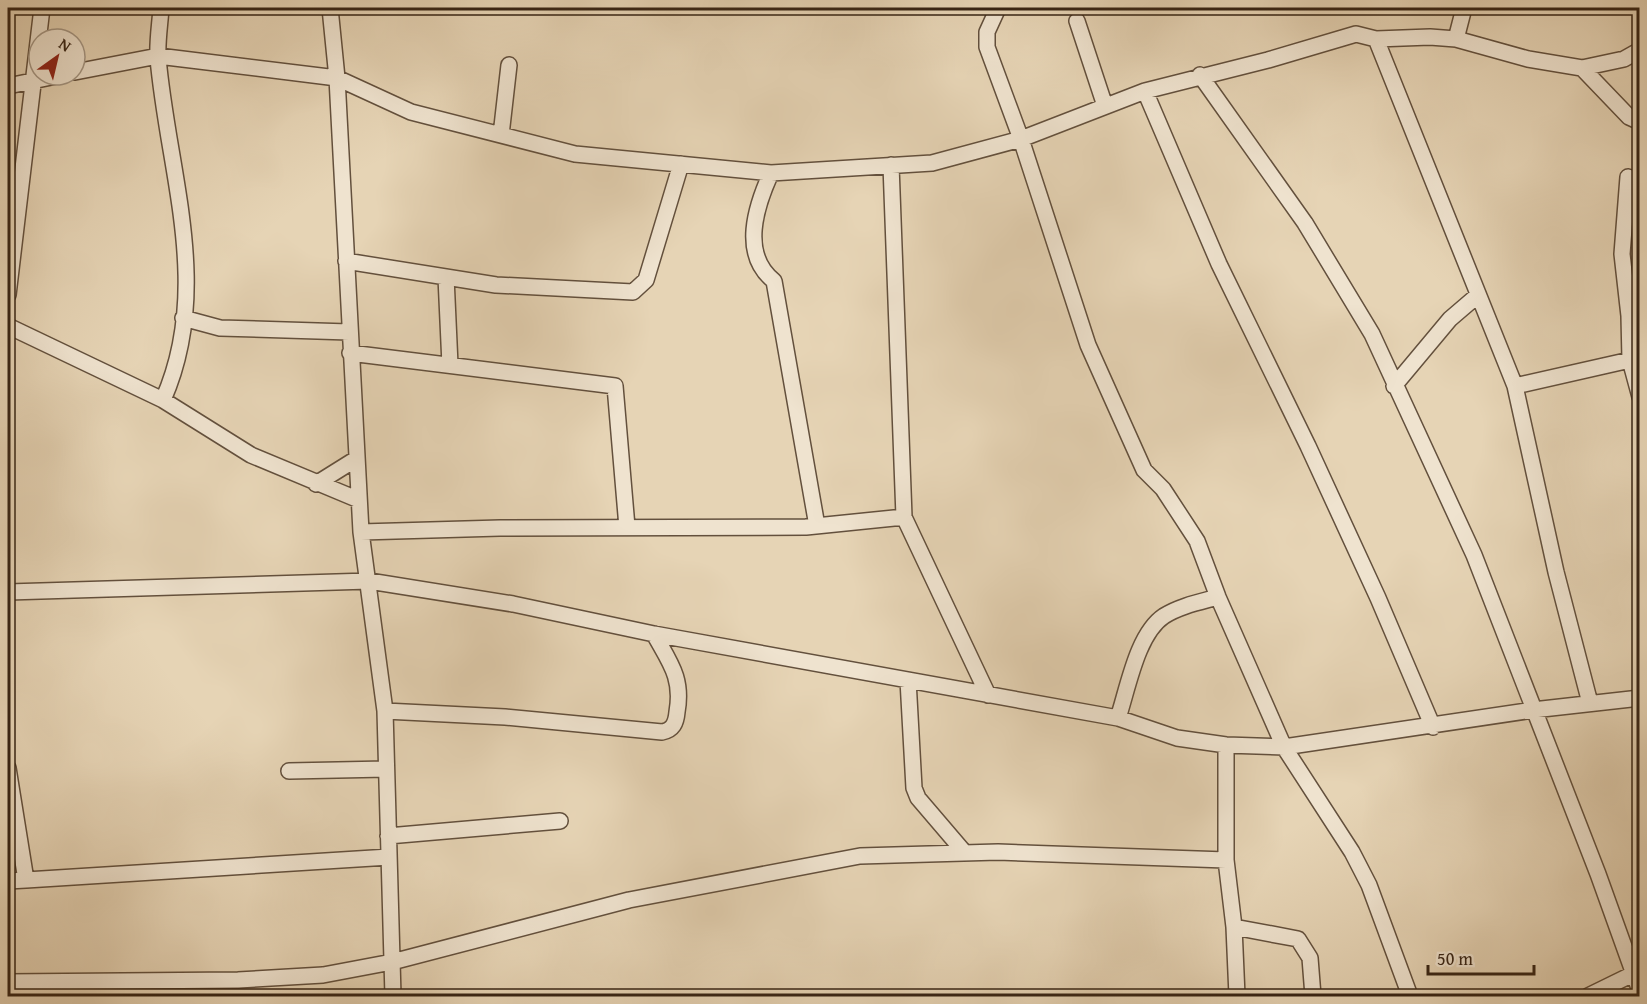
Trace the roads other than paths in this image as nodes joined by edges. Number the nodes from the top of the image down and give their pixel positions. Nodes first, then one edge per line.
1 (42, 8) edge
2 (161, 8) edge
3 (330, 8) edge
4 (998, 8) edge
5 (1464, 8) edge
6 (1077, 21) dead end
7 (40, 27) edge
8 (1376, 39) junction
9 (1456, 39) junction
10 (1640, 50) edge
11 (158, 56) junction
12 (509, 65) dead end
13 (1582, 68) junction
14 (87, 70) edge
15 (1200, 75) junction
16 (337, 78) junction
17 (27, 82) edge
18 (8, 86) edge
19 (32, 87) edge
20 (1144, 91) junction
21 (1105, 105) junction
22 (1640, 122) edge
23 (501, 135) junction
24 (1020, 139) junction
25 (681, 164) junction
26 (891, 165) junction
27 (771, 173) junction
28 (1628, 177) dead end
29 (346, 261) junction
30 (446, 277) junction
31 (8, 295) edge
32 (1478, 295) junction
33 (183, 318) junction
34 (8, 326) edge
35 (349, 332) junction
36 (350, 353) junction
37 (1630, 360) junction
38 (450, 365) junction
39 (1394, 386) junction
40 (1515, 386) junction
41 (1640, 397) edge
42 (163, 400) junction
43 (356, 459) junction
44 (316, 484) junction
45 (359, 500) junction
46 (904, 517) junction
47 (817, 526) junction
48 (627, 527) junction
49 (361, 532) junction
50 (369, 581) junction
51 (8, 592) edge
52 (1218, 597) junction
53 (654, 634) junction
54 (908, 680) junction
55 (988, 695) junction
56 (1640, 698) edge
57 (1590, 703) junction
58 (1533, 710) junction
59 (385, 711) junction
60 (1118, 718) junction
61 (1433, 727) junction
62 (1226, 745) junction
63 (1284, 747) junction
64 (8, 768) edge
65 (386, 769) junction
66 (289, 771) dead end
67 (560, 821) dead end
68 (388, 836) junction
69 (965, 853) junction
70 (389, 857) junction
71 (1226, 860) junction
72 (26, 880) junction
73 (8, 881) edge
74 (1234, 927) junction
75 (392, 962) junction
76 (1634, 974) junction
77 (8, 982) edge
78 (1640, 991) edge
79 (393, 996) edge
80 (1237, 996) edge
81 (1313, 996) edge
82 (1410, 996) edge
83 (1588, 996) edge

1 - 7 street
2 - 11 street
3 - 16 street
4 - 24 street
5 - 9 street
6 - 21 street
8 - 9 street
8 - 15 street
8 - 32 street
9 - 13 street
10 - 13 street
11 - 14 street
11 - 16 street
11 - 33 street
12 - 23 street
13 - 22 street
15 - 20 street
15 - 39 street
16 - 23 street
16 - 29 street
17 - 18 street
19 - 31 street
20 - 21 street
20 - 61 street
21 - 24 street
23 - 25 street
24 - 26 street
24 - 52 street
25 - 27 street
25 - 30 street
26 - 27 street
26 - 46 street
27 - 47 street
28 - 37 street
29 - 30 street
29 - 35 street
30 - 38 street
32 - 39 street
32 - 40 street
33 - 35 street
33 - 42 street
34 - 42 street
35 - 36 street
36 - 38 street
36 - 43 street
37 - 40 street
37 - 41 street
38 - 48 street
39 - 58 street
40 - 57 street
42 - 44 street
43 - 44 street
43 - 45 street
44 - 45 street
45 - 49 street
46 - 47 street
46 - 55 street
47 - 48 street
48 - 49 street
49 - 50 street
50 - 51 street
50 - 53 street
50 - 59 street
52 - 60 street
52 - 63 street
53 - 54 street
53 - 59 street
54 - 55 street
54 - 69 street
55 - 60 street
56 - 57 street
57 - 58 street
58 - 61 street
58 - 76 street
59 - 65 street
60 - 62 street
61 - 63 street
62 - 63 street
62 - 71 street
63 - 82 street
64 - 72 street
65 - 66 street
65 - 68 street
67 - 68 street
68 - 70 street
69 - 71 street
69 - 75 street
70 - 72 street
70 - 75 street
71 - 74 street
72 - 73 street
74 - 80 street
74 - 81 street
75 - 77 street
75 - 79 street
76 - 78 street
76 - 83 street

